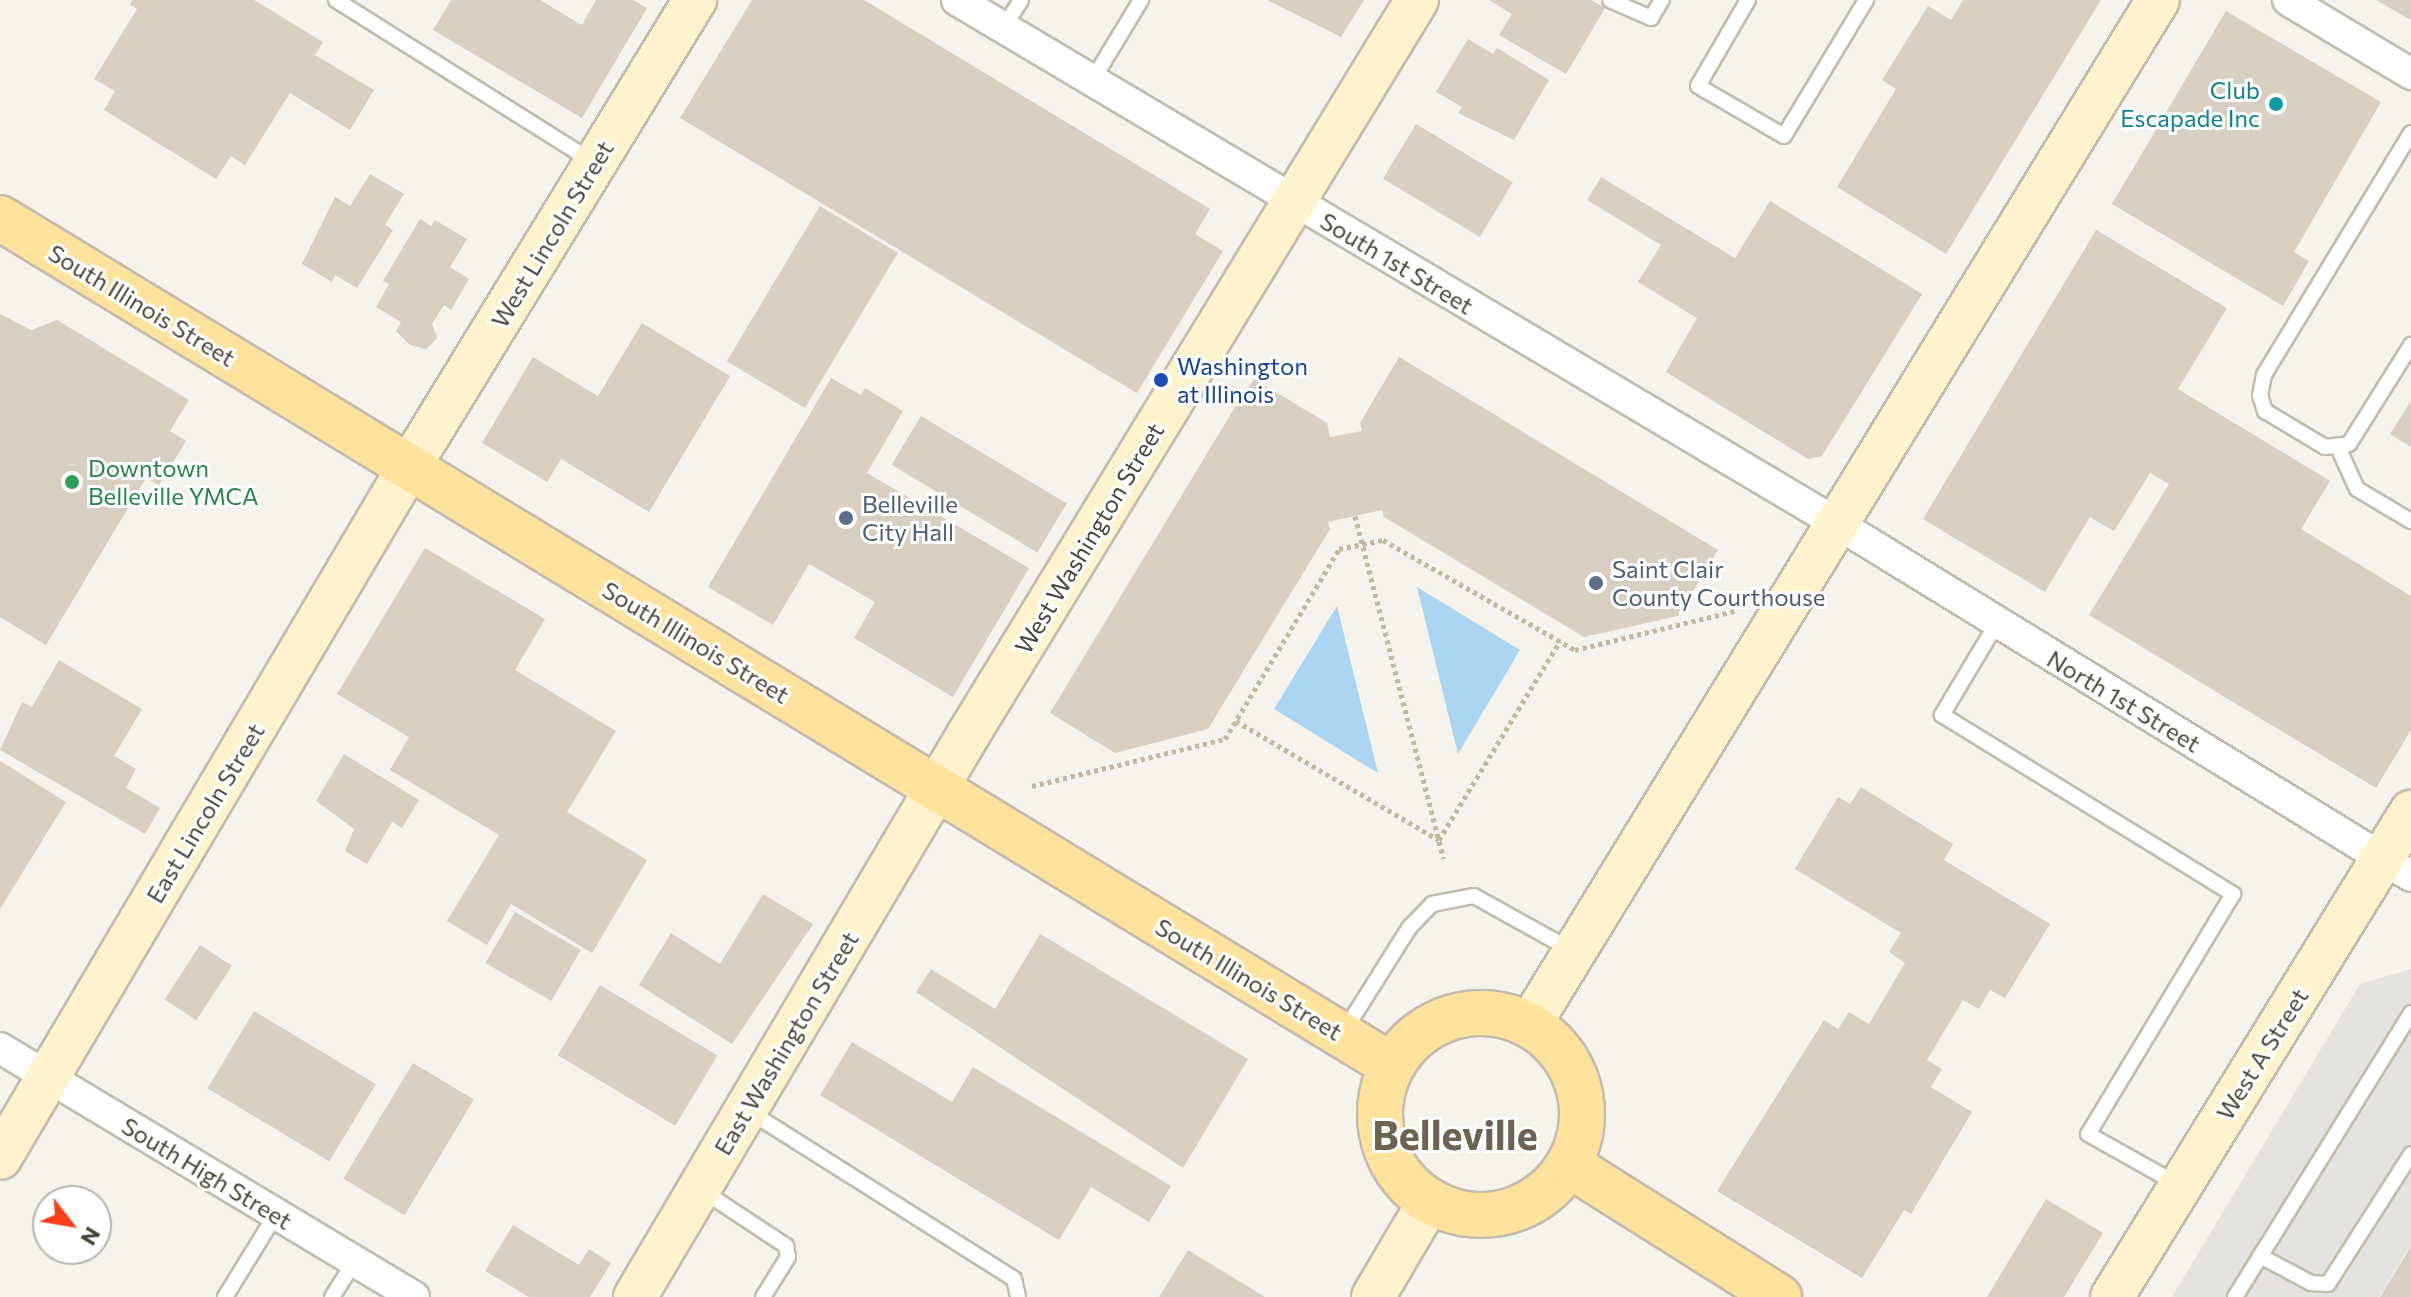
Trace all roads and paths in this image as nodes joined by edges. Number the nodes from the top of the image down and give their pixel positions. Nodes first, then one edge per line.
1 (336, 0) edge
2 (695, 0) edge
3 (957, 0) edge
4 (1021, 0) edge
5 (1141, 0) edge
6 (1417, 0) edge
7 (1610, 0) edge
8 (1662, 0) edge
9 (1748, 0) edge
10 (1866, 0) edge
11 (2158, 0) edge
12 (2288, 0) edge
13 (1003, 28) junction
14 (2411, 74) edge
15 (1092, 81) junction
16 (2411, 133) edge
17 (595, 163) junction
18 (1294, 202) junction
19 (0, 218) edge
20 (2411, 345) edge
21 (2338, 447) junction
22 (409, 467) junction
23 (1355, 516) dead end
24 (2411, 521) edge
25 (1838, 524) junction
26 (1362, 544) junction
27 (1739, 610) dead end
28 (1997, 623) junction
29 (1560, 641) junction
30 (1236, 721) junction
31 (1032, 786) dead end
32 (936, 788) junction
33 (2411, 812) edge
34 (1439, 840) junction
35 (1444, 859) dead end
36 (2396, 868) edge
37 (1574, 952) junction
38 (2411, 1013) edge
39 (1530, 1024) junction
40 (1341, 1035) junction
41 (0, 1048) edge
42 (1391, 1065) junction
43 (49, 1077) junction
44 (746, 1109) junction
45 (2411, 1154) edge
46 (0, 1158) edge
47 (1571, 1166) junction
48 (2181, 1186) junction
49 (699, 1188) junction
50 (1429, 1202) junction
51 (276, 1214) junction
52 (2260, 1256) junction
53 (355, 1261) junction
54 (225, 1297) edge
55 (332, 1297) edge
56 (414, 1297) edge
57 (635, 1297) edge
58 (763, 1297) edge
59 (1018, 1297) edge
60 (1373, 1297) edge
61 (1779, 1297) edge
62 (2112, 1297) edge
63 (2235, 1297) edge

1 - 17 lane
2 - 17 street, West Lincoln Street
3 - 13 street, South 1st Street
4 - 13 lane
5 - 15 lane
6 - 18 street, West Washington Street
7 - 8 lane
9 - 10 lane
11 - 25 street
12 - 14 street
13 - 15 street, South 1st Street
15 - 18 street, South 1st Street
16 - 21 lane
17 - 22 street, West Lincoln Street
18 - 25 street, South 1st Street
18 - 32 street, West Washington Street
19 - 22 main road, South Illinois Street
20 - 21 lane
21 - 24 lane
22 - 32 main road, South Illinois Street
22 - 43 street, East Lincoln Street
23 - 26 path
25 - 28 street, North 1st Street
25 - 37 street
26 - 29 path
26 - 30 path
26 - 34 path
27 - 29 path
28 - 36 street, North 1st Street
28 - 48 lane
29 - 34 path
30 - 31 path
30 - 34 path
32 - 40 main road, South Illinois Street
32 - 44 street, East Washington Street
33 - 36 street, West A Street
34 - 35 path
36 - 48 street, West A Street
37 - 39 street
37 - 40 lane
38 - 52 lane
39 - 42 main road
39 - 47 main road
40 - 42 main road, South Illinois Street
41 - 43 street, South High Street
42 - 50 main road
43 - 46 street, East Lincoln Street
43 - 51 street, South High Street
44 - 49 street, East Washington Street
44 - 59 lane
45 - 52 lane
47 - 50 main road
47 - 61 main road
48 - 62 street, West A Street
49 - 57 street, East Washington Street
49 - 58 lane
50 - 60 street
51 - 53 street, South High Street
51 - 54 lane
52 - 63 lane
53 - 55 lane
53 - 56 street, South High Street

